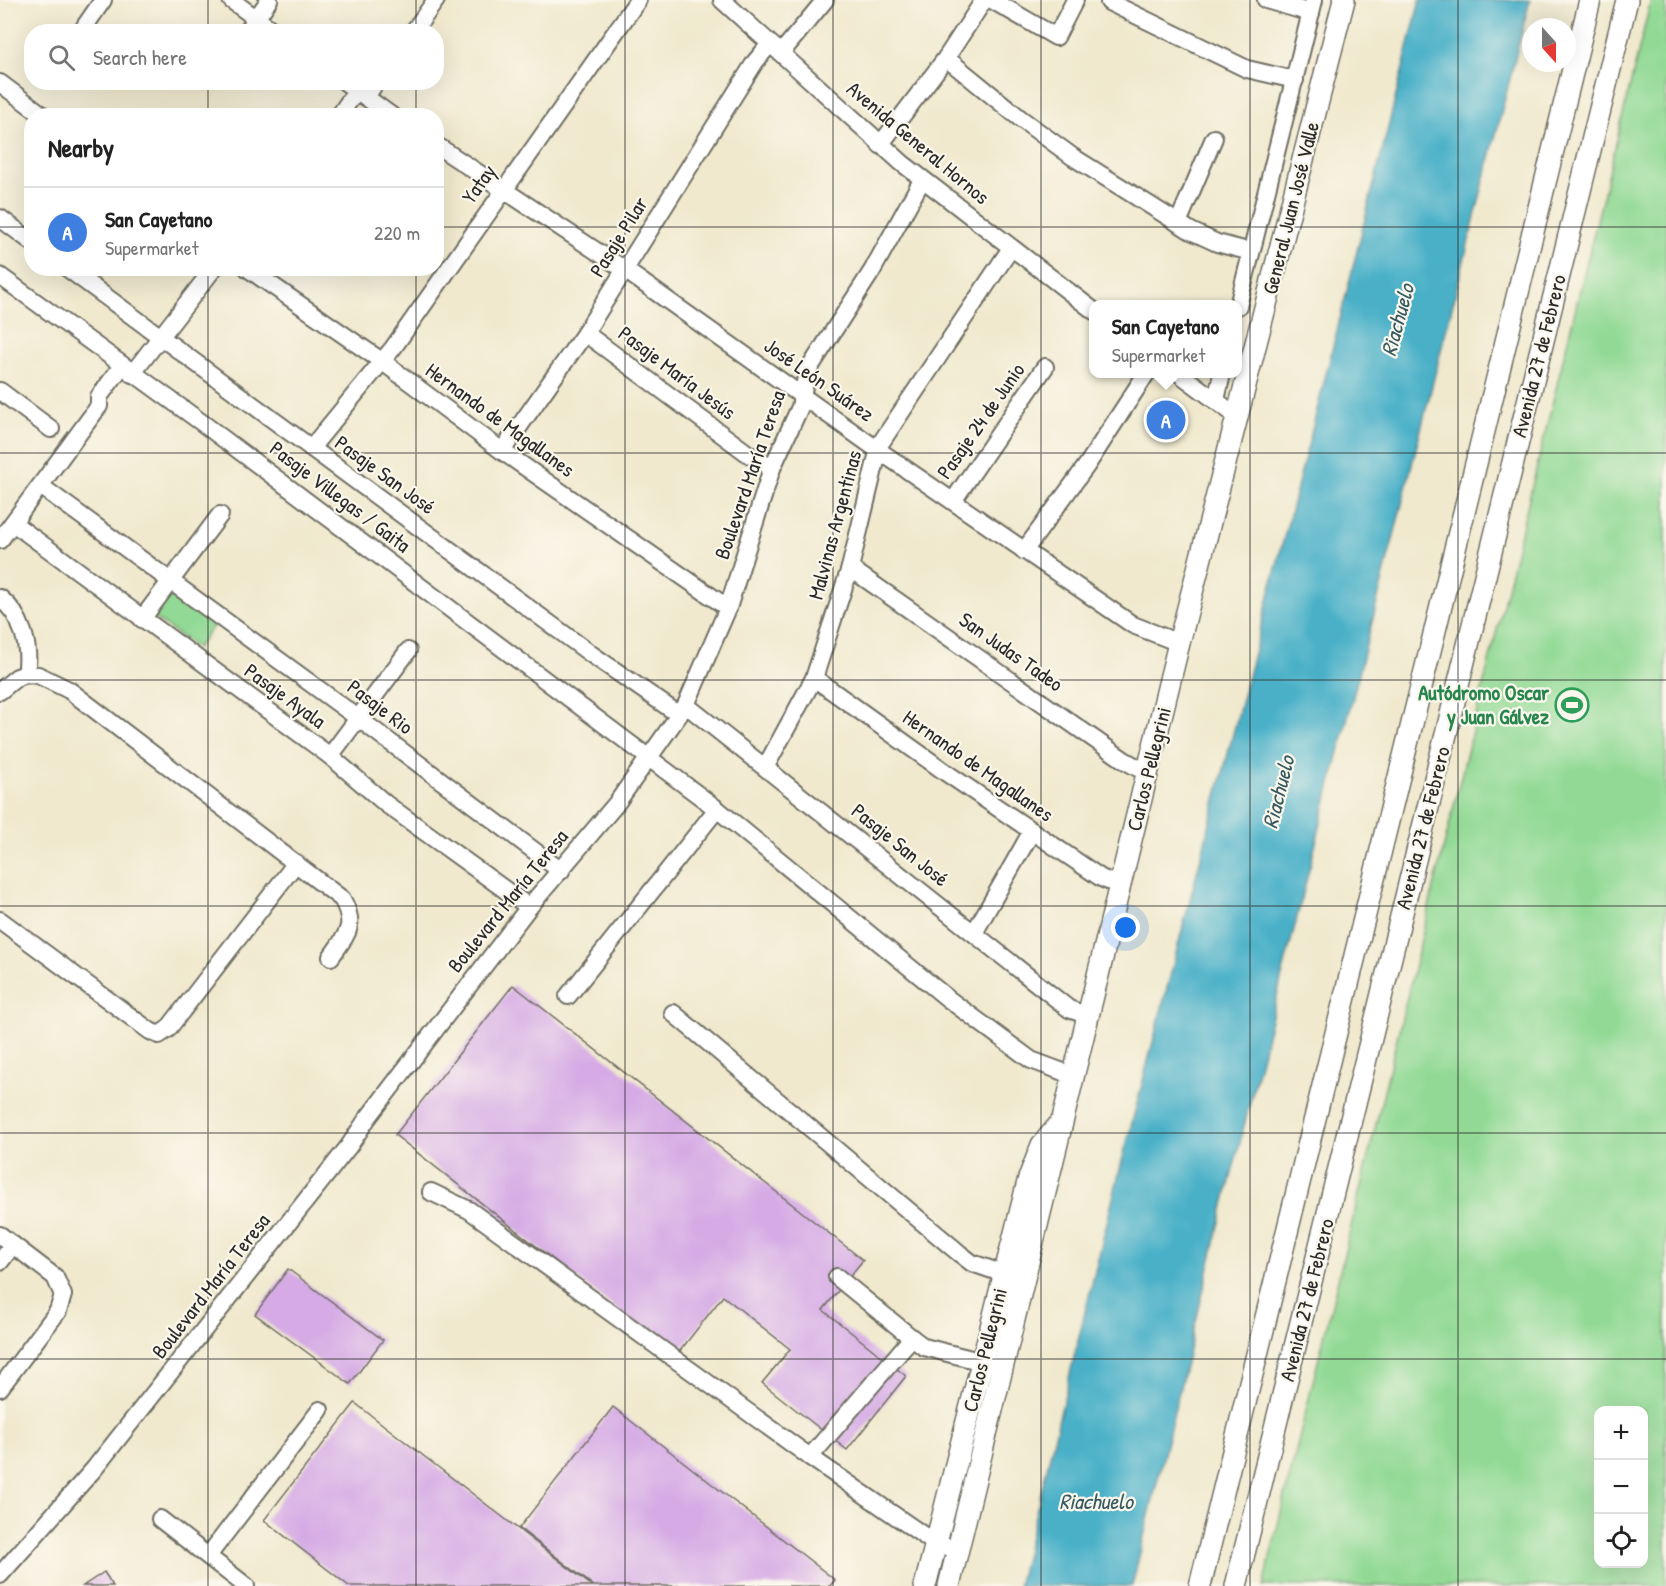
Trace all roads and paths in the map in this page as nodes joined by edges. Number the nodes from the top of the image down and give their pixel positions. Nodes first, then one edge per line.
1 (103, 0) edge
2 (231, 0) edge
3 (269, 0) edge
4 (436, 0) edge
5 (638, 0) edge
6 (722, 0) edge
7 (825, 0) edge
8 (984, 0) edge
9 (992, 0) edge
10 (1075, 0) edge
11 (1266, 0) edge
12 (1344, 0) edge
13 (1590, 0) edge
14 (1627, 0) edge
15 (1109, 2) dead end
16 (1312, 6) edge
17 (86, 24) edge
18 (251, 24) edge
19 (253, 24) edge
20 (419, 24) edge
21 (776, 48) junction
22 (946, 58) junction
23 (1295, 80) junction
24 (0, 83) edge
25 (356, 90) edge
26 (33, 108) edge
27 (344, 108) edge
28 (382, 108) edge
29 (1214, 138) dead end
30 (880, 145) junction
31 (444, 150) edge
32 (922, 180) junction
33 (502, 190) junction
34 (0, 218) edge
35 (1178, 223) junction
36 (24, 236) edge
37 (1011, 248) junction
38 (1251, 252) junction
39 (625, 270) junction
40 (444, 273) edge
41 (0, 276) edge
42 (78, 276) edge
43 (208, 276) edge
44 (258, 276) edge
45 (442, 276) edge
46 (1239, 300) edge
47 (1089, 307) edge
48 (585, 333) junction
49 (160, 337) junction
50 (382, 362) junction
51 (1045, 367) dead end
52 (127, 370) junction
53 (1143, 378) edge
54 (1186, 378) edge
55 (1221, 378) edge
56 (0, 391) edge
57 (802, 397) junction
58 (1216, 400) junction
59 (1238, 417) junction
60 (51, 429) dead end
61 (311, 448) junction
62 (878, 450) junction
63 (502, 451) junction
64 (772, 468) junction
65 (42, 487) junction
66 (953, 501) junction
67 (220, 515) dead end
68 (5, 530) edge
69 (1024, 551) junction
70 (850, 568) junction
71 (170, 581) junction
72 (0, 598) edge
73 (728, 608) junction
74 (142, 620) junction
75 (1179, 643) junction
76 (408, 651) dead end
77 (26, 674) junction
78 (814, 678) junction
79 (0, 691) edge
80 (682, 709) junction
81 (358, 718) junction
82 (330, 756) junction
83 (650, 758) junction
84 (766, 766) junction
85 (1148, 773) junction
86 (717, 809) junction
87 (1032, 831) junction
88 (296, 863) junction
89 (561, 871) junction
90 (1120, 886) junction
91 (529, 908) junction
92 (0, 920) edge
93 (974, 933) junction
94 (331, 957) dead end
95 (567, 996) dead end
96 (673, 1013) dead end
97 (1089, 1016) junction
98 (1074, 1076) junction
99 (1062, 1123) junction
100 (431, 1192) dead end
101 (6, 1240) edge
102 (0, 1262) edge
103 (1004, 1274) junction
104 (837, 1277) dead end
105 (912, 1338) junction
106 (991, 1364) junction
107 (0, 1388) edge
108 (320, 1410) dead end
109 (810, 1456) junction
110 (160, 1519) dead end
111 (936, 1544) junction
112 (958, 1550) junction
113 (208, 1556) junction
114 (0, 1575) edge
115 (246, 1586) edge
116 (925, 1586) edge
117 (949, 1586) edge
118 (1200, 1586) edge
119 (1236, 1586) edge

1 - 17 street
2 - 18 street
3 - 19 street
4 - 20 street
5 - 33 street, Yatay
6 - 21 street, Avenida General Hornos
7 - 21 street, Pasaje Pilar
8 - 22 street
9 - 10 street
11 - 16 street
12 - 59 main road, General Juan José Valle
13 - 118 main road, Avenida 27 de Febrero
14 - 119 main road, Avenida 27 de Febrero
15 - 23 street
16 - 23 street, General Juan José Valle
21 - 30 street, Avenida General Hornos
21 - 39 street, Pasaje Pilar
22 - 30 street
22 - 35 street
23 - 38 street, General Juan José Valle
24 - 26 street
25 - 27 street
25 - 28 street
29 - 35 street
30 - 32 street, Avenida General Hornos
31 - 33 street, José León Suárez
32 - 37 street, Avenida General Hornos
32 - 57 street, Boulevard María Teresa
33 - 39 street, José León Suárez
33 - 40 street, Yatay
34 - 36 street
35 - 38 street
37 - 47 street, Avenida General Hornos
37 - 62 street, Malvinas Argentinas
38 - 46 street, General Juan José Valle
39 - 48 street, Pasaje Pilar
39 - 57 street, José León Suárez
41 - 52 street, Pasaje Villegas / Gaita
42 - 49 street, Pasaje San José
43 - 49 street
44 - 50 street, Hernando de Magallanes
45 - 50 street, Yatay
48 - 63 street, Pasaje Pilar
48 - 64 street, Pasaje María Jesús
49 - 52 street
49 - 61 street, Pasaje San José
50 - 61 street, Yatay
50 - 63 street, Hernando de Magallanes
51 - 66 street, Pasaje 24 de Junio
52 - 65 street
52 - 83 street, Pasaje Villegas / Gaita
53 - 69 street
54 - 58 street
55 - 58 street
56 - 60 street
57 - 62 street, José León Suárez
57 - 64 street, Boulevard María Teresa
58 - 59 street
59 - 75 main road, Carlos Pellegrini
61 - 80 street, Pasaje San José
62 - 66 street, José León Suárez
62 - 70 street, Malvinas Argentinas
63 - 73 street, Hernando de Magallanes
64 - 73 street, Boulevard María Teresa
65 - 68 street
65 - 71 street, Pasaje Rio
66 - 69 street, José León Suárez
67 - 71 street
68 - 74 street, Pasaje Ayala
69 - 75 street, José León Suárez
70 - 78 street, Malvinas Argentinas
70 - 85 street, San Judas Tadeo
71 - 74 street
71 - 81 street, Pasaje Rio
72 - 77 street
73 - 80 street, Boulevard María Teresa
74 - 82 street, Pasaje Ayala
75 - 85 main road, Carlos Pellegrini
76 - 81 street
77 - 79 street
77 - 88 street
78 - 84 street, Malvinas Argentinas
78 - 87 street, Hernando de Magallanes
80 - 83 street, Boulevard María Teresa
80 - 84 street, Pasaje San José
81 - 82 street
81 - 89 street, Pasaje Rio
82 - 91 street, Pasaje Ayala
83 - 86 street, Pasaje Villegas / Gaita
83 - 89 street, Boulevard María Teresa
84 - 93 street, Pasaje San José
85 - 90 main road, Carlos Pellegrini
86 - 95 street
86 - 98 street, Pasaje Villegas / Gaita
87 - 90 street, Hernando de Magallanes
87 - 93 street
88 - 92 street
88 - 94 street
89 - 91 street, Boulevard María Teresa
90 - 97 main road, Carlos Pellegrini
91 - 114 street, Boulevard María Teresa
93 - 97 street, Pasaje San José
96 - 103 street
97 - 98 main road, Carlos Pellegrini
98 - 99 main road, Carlos Pellegrini
99 - 103 main road, Carlos Pellegrini
99 - 106 main road, Carlos Pellegrini
100 - 109 street
101 - 102 street
101 - 107 street
103 - 106 main road, Carlos Pellegrini
104 - 105 street
105 - 106 street
105 - 109 street
106 - 111 main road, Carlos Pellegrini
106 - 112 main road, Carlos Pellegrini
108 - 113 street
109 - 111 street
110 - 113 street
111 - 112 street
111 - 116 main road, Carlos Pellegrini
112 - 117 main road, Carlos Pellegrini
113 - 115 street

